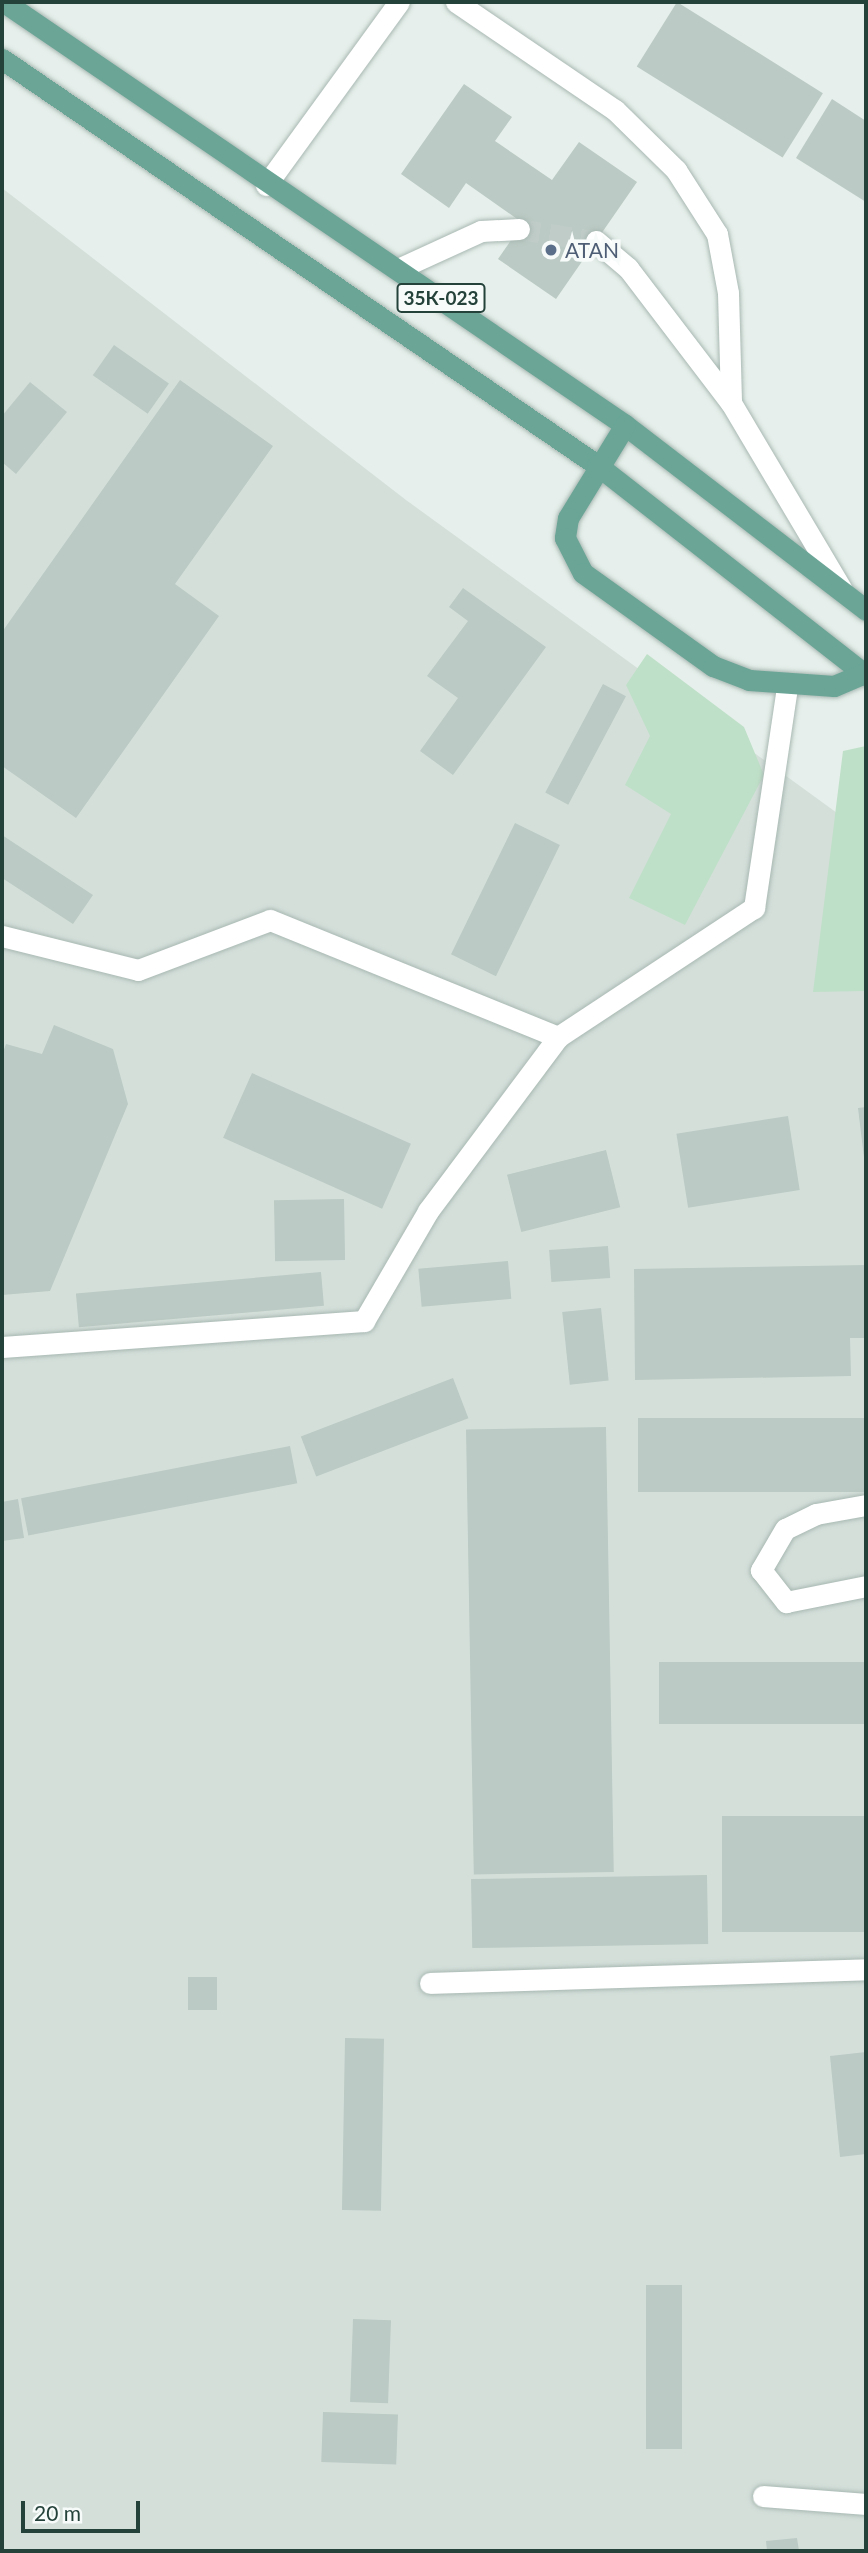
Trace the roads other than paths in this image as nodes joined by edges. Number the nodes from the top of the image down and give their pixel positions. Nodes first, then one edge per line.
1 (4, 2) edge
2 (399, 2) edge
3 (456, 2) edge
4 (2, 59) edge
5 (267, 185) junction
6 (519, 229) tunnel mouth
7 (596, 241) tunnel mouth
8 (398, 269) junction
9 (731, 403) junction
10 (625, 425) junction
11 (597, 465) junction
12 (841, 588) junction
13 (866, 610) edge
14 (865, 674) edge
15 (787, 687) junction
16 (2, 936) edge
17 (558, 1037) junction
18 (2, 1348) edge
19 (866, 1505) edge
20 (866, 1586) edge
21 (866, 1969) edge
22 (430, 1983) dead end
23 (763, 2496) dead end
24 (866, 2504) edge

1 - 5 main road, 35К-023
2 - 5 street
3 - 9 street
4 - 11 main road, 35К-023
5 - 8 main road, 35К-023
6 - 8 street
7 - 9 street
8 - 10 main road, 35К-023
9 - 12 street
10 - 11 main road
10 - 12 main road, 35К-023
11 - 14 main road, 35К-023
11 - 15 main road
12 - 13 main road, 35К-023
14 - 15 main road
15 - 17 street
16 - 17 street
17 - 18 street
19 - 20 street
21 - 22 street
23 - 24 street

